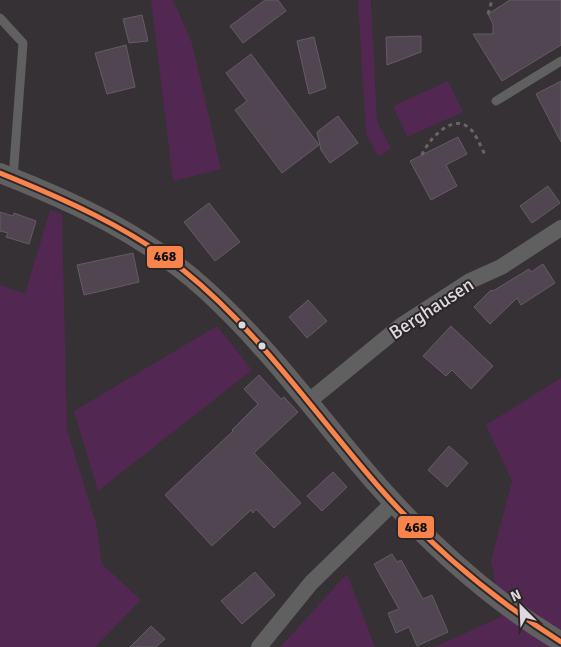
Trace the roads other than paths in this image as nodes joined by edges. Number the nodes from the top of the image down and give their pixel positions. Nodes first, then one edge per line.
1 (0, 18) edge
2 (561, 61) edge
3 (496, 101) dead end
4 (7, 176) edge
5 (561, 228) edge
6 (309, 401) junction
7 (394, 502) junction
8 (561, 642) edge
9 (259, 647) edge

1 - 4 lane
2 - 3 lane
4 - 6 street
5 - 6 street, Berghausen
6 - 7 street
7 - 8 street
7 - 9 street

